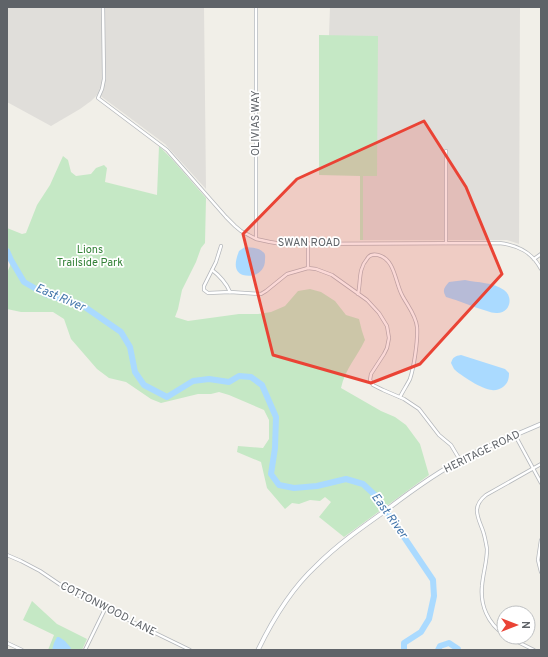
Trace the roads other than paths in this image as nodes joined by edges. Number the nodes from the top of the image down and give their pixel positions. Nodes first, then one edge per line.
1 (103, 7) edge
2 (256, 7) edge
3 (446, 151) dead end
4 (256, 239) junction
5 (308, 243) junction
6 (446, 243) junction
7 (221, 246) dead end
8 (541, 254) edge
9 (534, 259) junction
10 (308, 268) junction
11 (541, 269) edge
12 (212, 270) junction
13 (230, 292) junction
14 (358, 294) junction
15 (400, 397) junction
16 (541, 424) edge
17 (515, 435) junction
18 (460, 460) junction
19 (541, 464) edge
20 (533, 468) junction
21 (541, 483) edge
22 (541, 540) edge
23 (7, 555) edge
24 (541, 572) edge
25 (105, 609) junction
26 (496, 628) edge
27 (7, 643) edge
28 (524, 645) edge
29 (22, 650) edge
30 (85, 650) edge
31 (190, 650) edge
32 (258, 650) edge
33 (534, 650) edge

1 - 4 street, SWAN ROAD
2 - 4 street, OLIVIAS WAY
3 - 6 street
4 - 5 street, SWAN ROAD
5 - 6 street, SWAN ROAD
5 - 10 street
6 - 9 street, SWAN ROAD
7 - 12 street
8 - 9 street
9 - 11 street, SWAN ROAD
10 - 13 street
10 - 14 street
12 - 13 street
12 - 13 street
14 - 15 street
14 - 15 street
15 - 18 street
16 - 17 main road, HERITAGE ROAD
17 - 18 main road, HERITAGE ROAD
17 - 20 street
18 - 32 main road, HERITAGE ROAD
19 - 20 street
20 - 21 street
20 - 26 street
22 - 24 street
23 - 25 street, COTTONWOOD LANE
25 - 30 street
25 - 31 street, COTTONWOOD LANE
27 - 29 street
28 - 33 street

